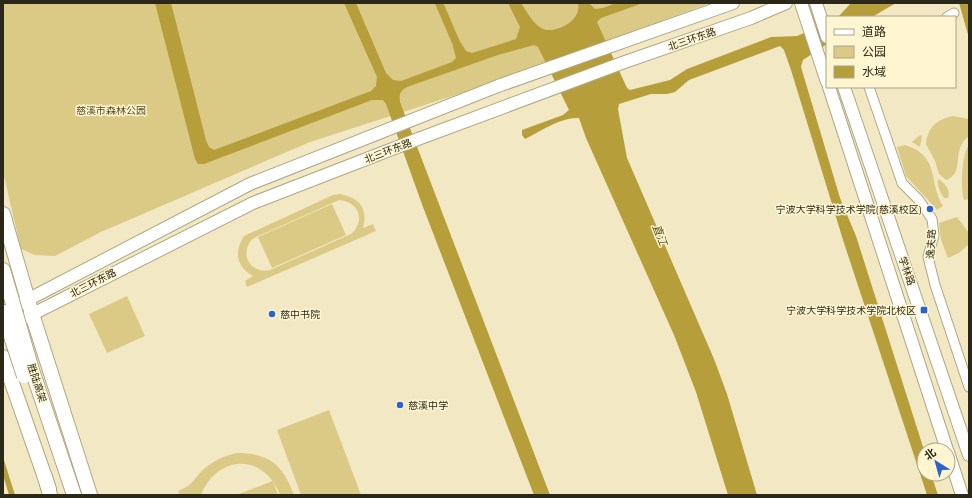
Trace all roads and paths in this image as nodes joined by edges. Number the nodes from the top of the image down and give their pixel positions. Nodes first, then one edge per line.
1 (733, 3) edge
2 (786, 3) edge
3 (801, 3) edge
4 (816, 3) edge
5 (826, 34) edge
6 (826, 79) edge
7 (829, 88) edge
8 (844, 88) edge
9 (869, 88) edge
10 (4, 217) edge
11 (3, 270) edge
12 (28, 300) junction
13 (3, 312) edge
14 (32, 314) junction
15 (3, 329) edge
16 (3, 357) edge
17 (969, 387) edge
18 (945, 442) edge
19 (969, 455) edge
20 (956, 476) edge
21 (50, 495) edge
22 (64, 495) edge
23 (74, 495) edge
24 (90, 495) edge
25 (962, 495) edge

1 - 12 main road, 北三环东路
2 - 14 main road, 北三环东路
3 - 6 main road
4 - 5 main road
7 - 18 main road, 学林路
8 - 19 main road, 学林路
9 - 17 street, 逸夫路
10 - 12 main road
11 - 23 main road, 胜陆高架, bridge
12 - 13 main road, 北三环东路
12 - 14 main road
13 - 22 main road, 胜陆高架, bridge
14 - 15 main road, 北三环东路
14 - 24 main road
16 - 21 main road
20 - 25 main road, 学林路

